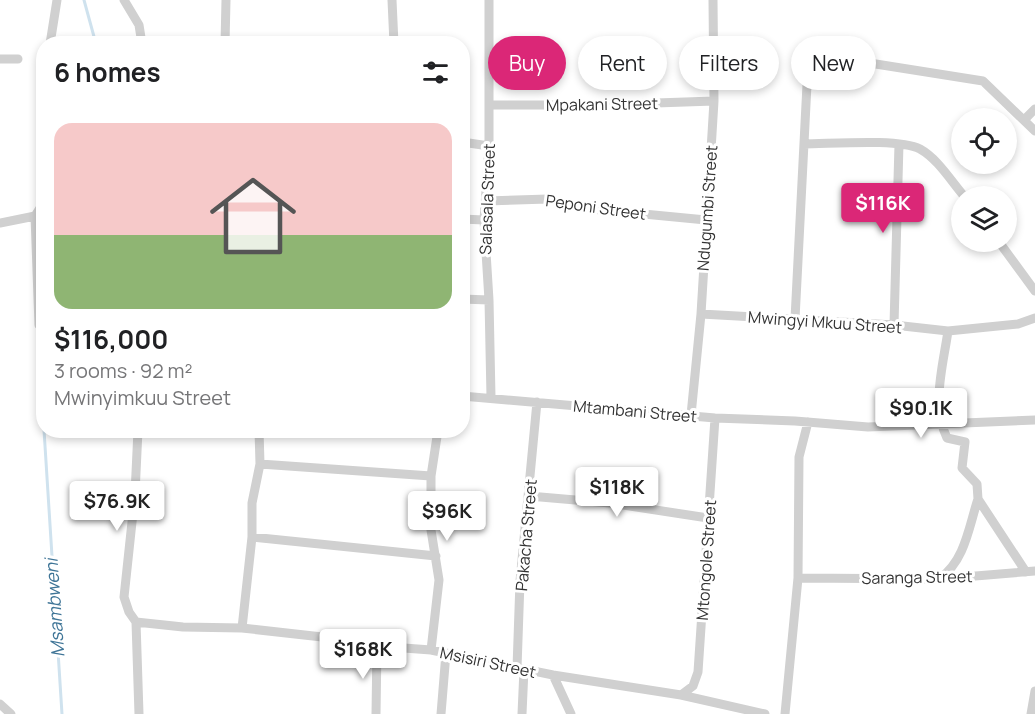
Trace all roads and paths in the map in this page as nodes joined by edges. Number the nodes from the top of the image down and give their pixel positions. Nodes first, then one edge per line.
1 (57, 0) edge
2 (124, 0) edge
3 (226, 0) edge
4 (392, 0) edge
5 (489, 0) edge
6 (713, 0) edge
7 (51, 36) edge
8 (141, 36) edge
9 (225, 36) edge
10 (394, 36) edge
11 (0, 59) edge
12 (18, 59) dead end
13 (714, 100) junction
14 (490, 105) junction
15 (1035, 109) edge
16 (1025, 119) junction
17 (1035, 131) edge
18 (470, 143) edge
19 (804, 144) junction
20 (899, 144) junction
21 (489, 146) junction
22 (955, 186) edge
23 (486, 201) junction
24 (35, 216) joint
25 (470, 219) edge
26 (484, 220) junction
27 (706, 220) junction
28 (0, 223) edge
29 (36, 243) edge
30 (1006, 252) edge
31 (1035, 291) edge
32 (470, 299) edge
33 (489, 300) junction
34 (701, 314) junction
35 (1035, 318) edge
36 (795, 320) junction
37 (894, 325) junction
38 (948, 331) junction
39 (470, 396) edge
40 (491, 397) junction
41 (537, 402) junction
42 (691, 415) junction
43 (715, 418) junction
44 (1035, 420) edge
45 (795, 421) junction
46 (808, 422) junction
47 (940, 424) junction
48 (138, 438) edge
49 (259, 438) edge
50 (437, 438) edge
51 (799, 457) junction
52 (260, 464) junction
53 (431, 476) junction
54 (529, 496) junction
55 (978, 499) junction
56 (708, 518) junction
57 (252, 537) junction
58 (435, 556) junction
59 (1030, 571) edge
60 (798, 578) junction
61 (939, 579) junction
62 (136, 622) junction
63 (242, 628) junction
64 (377, 646) junction
65 (431, 650) junction
66 (446, 653) junction
67 (521, 669) junction
68 (553, 675) junction
69 (1035, 690) edge
70 (681, 695) junction
71 (0, 704) edge
72 (10, 714) edge
73 (139, 714) edge
74 (375, 714) edge
75 (441, 714) edge
76 (522, 714) edge
77 (571, 714) edge
78 (765, 714) edge
79 (784, 714) edge
80 (1031, 714) edge

1 - 7 street
2 - 8 street
3 - 9 street
4 - 10 street
5 - 14 street, Salasala Street
6 - 13 street, Ndugumbi Street
11 - 12 street
13 - 14 street, Mpakani Street
13 - 27 street, Ndugumbi Street
14 - 21 street, Salasala Street
15 - 16 street
16 - 17 street
16 - 19 street
18 - 21 street
19 - 20 street
19 - 36 street
20 - 22 street
20 - 37 street
21 - 23 street, Salasala Street
23 - 26 street, Salasala Street
23 - 27 street, Peponi Street
24 - 28 street
24 - 29 street
25 - 26 street
26 - 33 street, Salasala Street
27 - 34 street, Ndugumbi Street
30 - 31 street
32 - 33 street
33 - 40 street, Salasala Street
34 - 36 street, Mwingyi Mkuu Street
34 - 42 street, Ndugumbi Street
35 - 38 street, Mwingyi Mkuu Street
36 - 37 street, Mwingyi Mkuu Street
37 - 38 street, Mwingyi Mkuu Street
38 - 47 street
39 - 40 street, Mtambani Street
40 - 41 street, Mtambani Street
41 - 42 street, Mtambani Street
41 - 54 street, Pakacha Street
42 - 43 street, Mtambani Street
43 - 45 street, Mtambani Street
43 - 56 street, Mtongole Street
44 - 47 street, Mtambani Street
45 - 46 street, Mtambani Street
45 - 51 street
46 - 47 street, Mtambani Street
46 - 51 street
47 - 55 street
48 - 62 street
49 - 52 street
50 - 53 street
51 - 60 street
52 - 53 street
52 - 57 street
53 - 58 street
54 - 56 street
54 - 67 street, Pakacha Street
55 - 59 street
55 - 61 street
56 - 70 street, Mtongole Street
57 - 58 street
57 - 63 street
58 - 65 street
59 - 61 street, Saranga Street
60 - 61 street, Saranga Street
60 - 79 street
62 - 63 street, Msisiri Street
62 - 73 street
63 - 64 street, Msisiri Street
64 - 65 street, Msisiri Street
64 - 74 street
65 - 66 street, Msisiri Street
66 - 67 street, Msisiri Street
66 - 75 street
67 - 68 street, Msisiri Street
67 - 76 street, Pakacha Street
68 - 70 street, Msisiri Street
68 - 77 street
69 - 80 street
70 - 78 street, Msisiri Street
71 - 72 street

